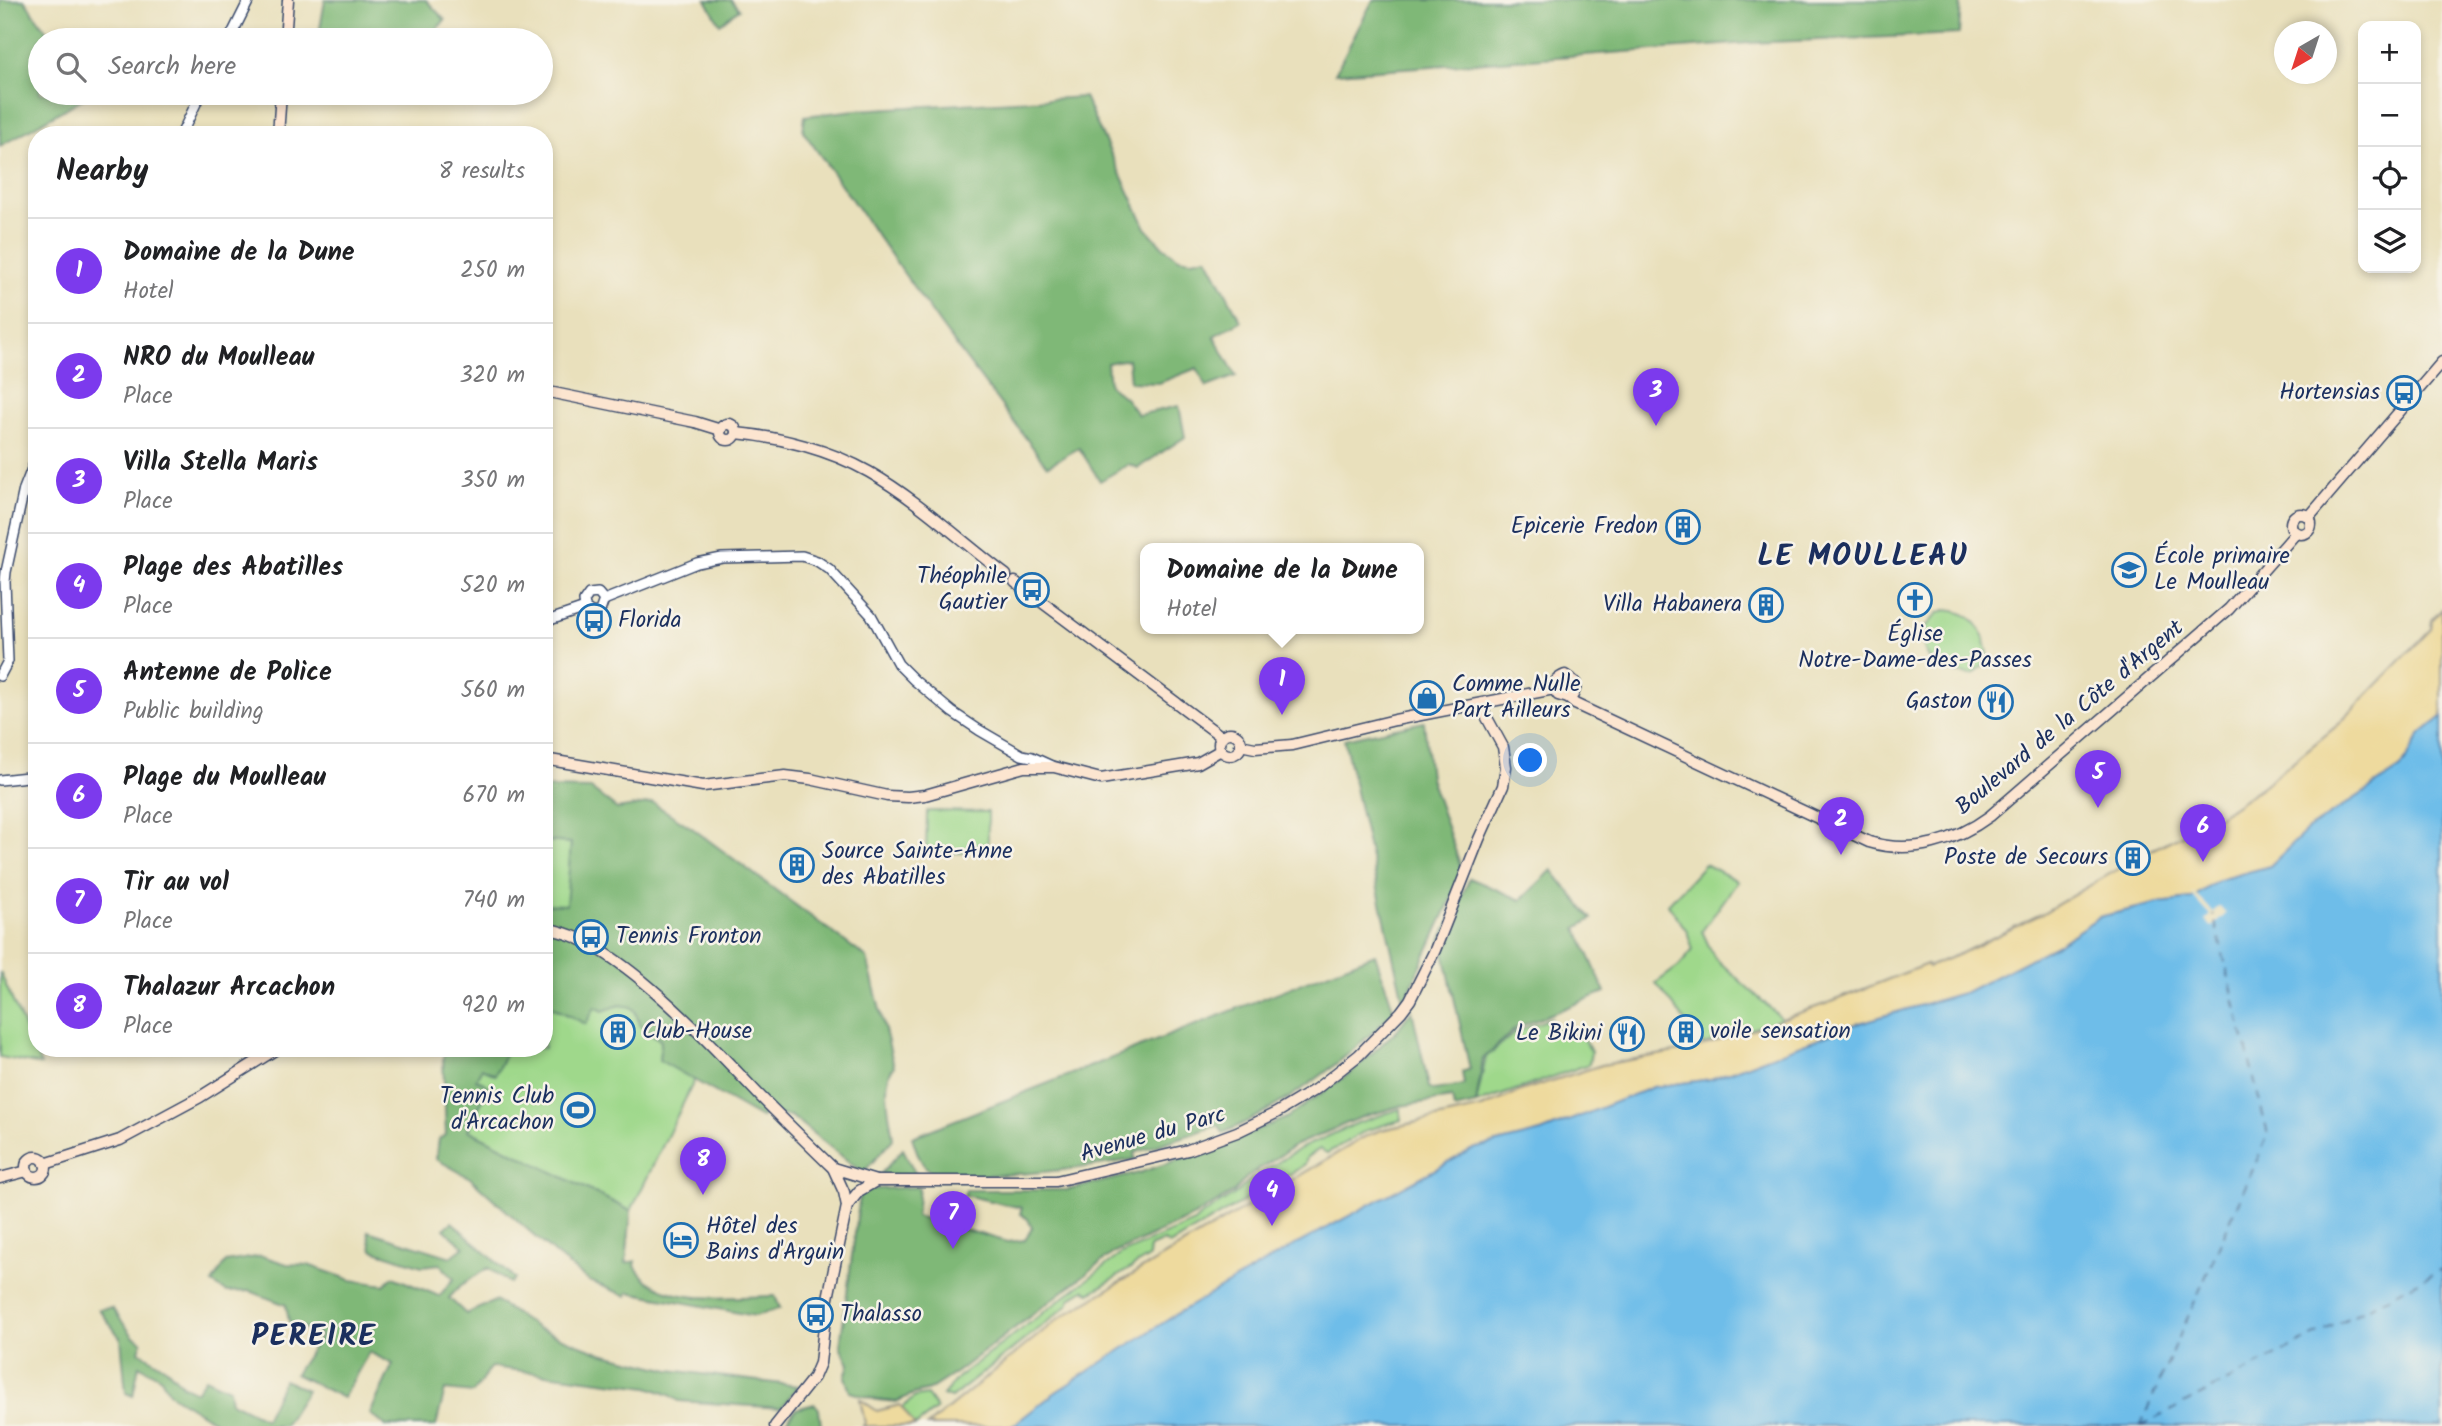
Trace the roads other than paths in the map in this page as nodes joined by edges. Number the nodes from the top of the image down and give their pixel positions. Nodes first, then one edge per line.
1 (249, 0) edge
2 (288, 0) edge
3 (235, 28) edge
4 (286, 28) edge
5 (195, 105) edge
6 (280, 105) edge
7 (185, 126) edge
8 (279, 126) edge
9 (2442, 362) edge
10 (553, 393) edge
11 (28, 479) edge
12 (2309, 517) junction
13 (2295, 533) junction
14 (604, 600) junction
15 (585, 608) junction
16 (553, 619) edge
17 (0, 676) edge
18 (1554, 689) junction
19 (1568, 698) junction
20 (1480, 705) junction
21 (1222, 737) junction
22 (1241, 745) junction
23 (1221, 750) junction
24 (1022, 755) junction
25 (553, 761) edge
26 (1024, 767) junction
27 (1054, 767) junction
28 (28, 777) edge
29 (0, 780) edge
30 (553, 931) edge
31 (264, 1057) edge
32 (833, 1168) junction
33 (0, 1178) edge
34 (860, 1183) junction
35 (844, 1192) junction
36 (847, 1206) junction
37 (775, 1426) edge

1 - 3 street
2 - 4 main road
5 - 7 street
6 - 8 main road
9 - 12 main road
10 - 21 main road
11 - 17 street
12 - 13 main road
12 - 13 main road
13 - 19 main road, Boulevard de la Côte d'Argent
14 - 15 street
14 - 15 street
14 - 24 street
15 - 16 street
18 - 19 main road, Boulevard de la Côte d'Argent
18 - 19 main road
18 - 20 main road
20 - 22 main road
20 - 34 main road, Avenue du Parc
21 - 22 main road
21 - 23 main road
22 - 23 main road
23 - 27 main road
24 - 26 street
24 - 27 street
25 - 26 main road
26 - 27 main road
28 - 29 street
30 - 32 main road
31 - 33 main road
32 - 34 main road
32 - 35 main road
34 - 35 main road
34 - 36 main road
35 - 36 main road
36 - 37 main road

